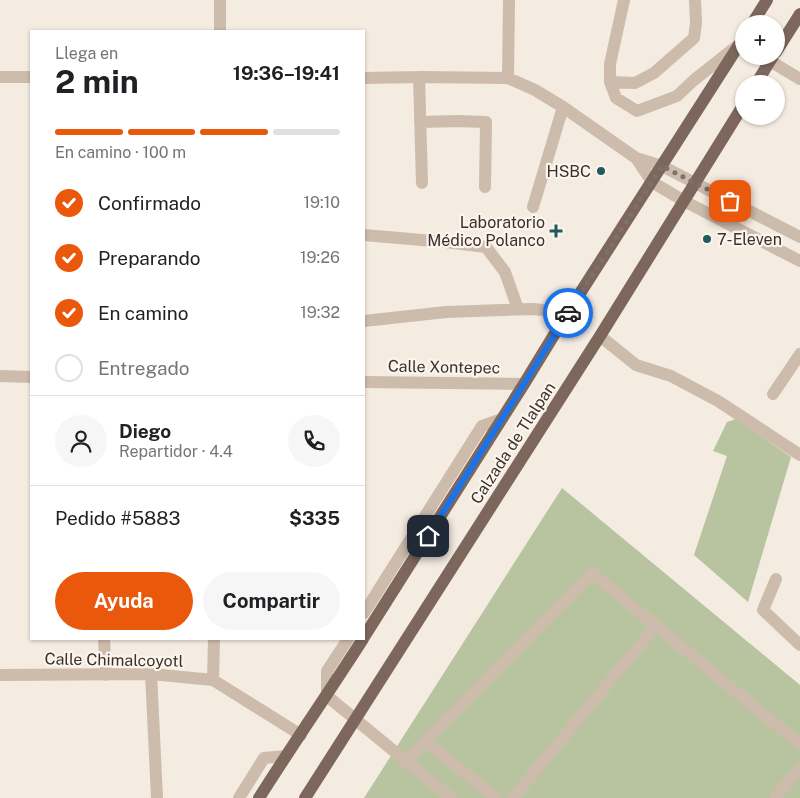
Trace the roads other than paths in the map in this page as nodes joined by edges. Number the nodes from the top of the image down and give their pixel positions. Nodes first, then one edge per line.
1 (220, 0) edge
2 (509, 0) edge
3 (624, 0) edge
4 (695, 0) edge
5 (767, 0) edge
6 (800, 14) edge
7 (758, 15) edge
8 (220, 30) edge
9 (785, 37) edge
10 (735, 47) edge
11 (735, 52) edge
12 (784, 65) edge
13 (0, 77) edge
14 (30, 77) edge
15 (419, 77) junction
16 (365, 78) edge
17 (508, 78) junction
18 (800, 79) edge
19 (610, 82) junction
20 (562, 107) junction
21 (735, 119) edge
22 (420, 122) junction
23 (636, 158) junction
24 (662, 166) junction
25 (652, 182) junction
26 (422, 183) dead end
27 (695, 183) junction
28 (485, 187) dead end
29 (684, 201) junction
30 (533, 207) dead end
31 (365, 235) edge
32 (800, 237) edge
33 (800, 261) edge
34 (518, 309) junction
35 (568, 312) junction
36 (365, 321) edge
37 (600, 336) junction
38 (800, 354) edge
39 (0, 376) edge
40 (30, 377) edge
41 (365, 382) edge
42 (524, 384) junction
43 (773, 394) dead end
44 (502, 419) junction
45 (800, 454) edge
46 (776, 579) dead end
47 (365, 611) edge
48 (656, 626) junction
49 (365, 635) edge
50 (104, 640) edge
51 (214, 640) edge
52 (347, 640) edge
53 (362, 640) edge
54 (800, 644) edge
55 (151, 674) junction
56 (0, 675) edge
57 (106, 675) junction
58 (214, 680) junction
59 (326, 696) junction
60 (355, 719) junction
61 (301, 735) junction
62 (425, 741) junction
63 (800, 744) edge
64 (286, 756) junction
65 (406, 762) junction
66 (800, 768) edge
67 (157, 797) edge
68 (239, 798) edge
69 (259, 798) edge
70 (305, 798) edge
71 (451, 798) edge
72 (496, 798) edge
73 (513, 798) edge
74 (775, 798) edge

1 - 8 street
2 - 17 street
3 - 19 street
4 - 19 street
5 - 7 main road
6 - 9 main road
10 - 19 street
11 - 24 main road, Calzada de Tlalpan
12 - 18 street
13 - 14 street
15 - 16 street
15 - 17 street
15 - 22 street
17 - 20 street
20 - 23 street
20 - 30 street
21 - 27 main road, Calzada de Tlalpan
22 - 26 street
22 - 28 street
23 - 24 street
23 - 25 street
24 - 25 main road, Calzada de Tlalpan
24 - 27 street
25 - 29 street
25 - 35 main road, Calzada de Tlalpan
27 - 29 main road, Calzada de Tlalpan
27 - 32 street
29 - 33 street
29 - 37 main road, Calzada de Tlalpan
31 - 34 street
34 - 35 street
34 - 36 street
35 - 42 main road, Calzada de Tlalpan
37 - 45 street
37 - 60 main road, Calzada de Tlalpan
38 - 43 street
39 - 40 street
41 - 42 street, Calle Xontepec
42 - 44 main road, Calzada de Tlalpan
44 - 47 street
44 - 49 main road, Calzada de Tlalpan
46 - 54 street
48 - 62 street
48 - 63 street
48 - 73 street
50 - 57 street
51 - 58 street
52 - 59 street
53 - 59 main road, Calzada de Tlalpan
55 - 57 street, Calle Chimalcoyotl
55 - 58 street, Calle Chimalcoyotl
55 - 67 street
56 - 57 street, Calle Chimalcoyotl
58 - 61 street, Calle Chimalcoyotl
59 - 60 street
59 - 61 main road, Calzada de Tlalpan
60 - 65 street
60 - 70 main road, Calzada de Tlalpan
61 - 64 main road, Calzada de Tlalpan
62 - 65 street
62 - 72 street
64 - 68 street
64 - 69 main road, Calzada de Tlalpan
65 - 71 street
66 - 74 street

